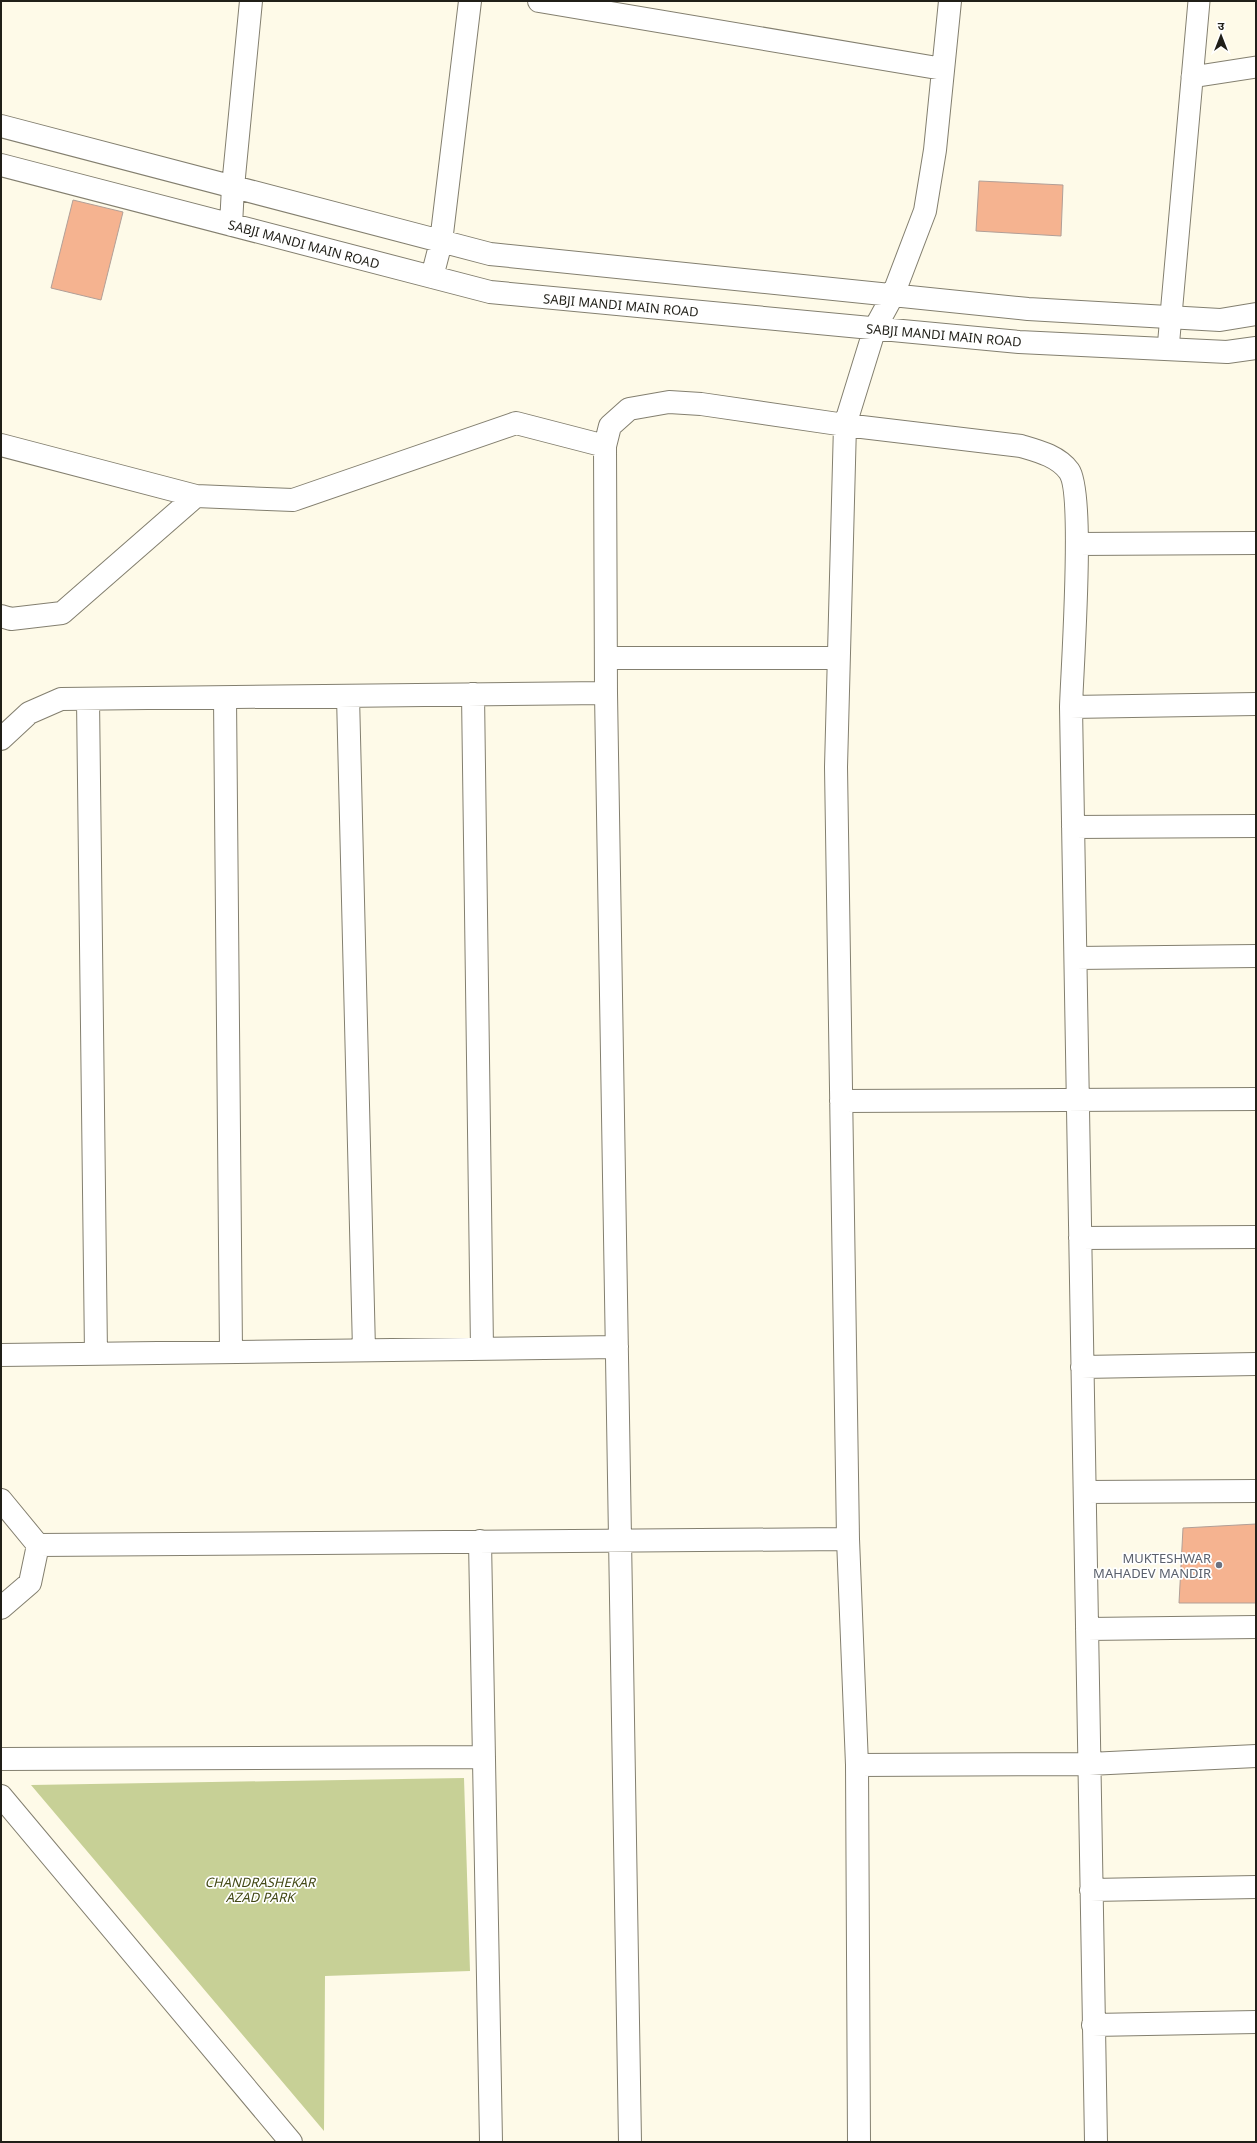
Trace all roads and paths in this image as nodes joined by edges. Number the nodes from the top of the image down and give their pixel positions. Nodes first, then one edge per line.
1 (251, 1) edge
2 (470, 1) edge
3 (539, 1) edge
4 (950, 1) edge
5 (1199, 1) edge
6 (1256, 67) edge
7 (943, 69) junction
8 (1192, 77) junction
9 (1, 126) edge
10 (1, 165) edge
11 (233, 187) junction
12 (231, 225) junction
13 (441, 242) junction
14 (432, 277) junction
15 (893, 295) junction
16 (1256, 314) edge
17 (1171, 316) junction
18 (875, 328) junction
19 (1256, 348) edge
20 (1168, 349) junction
21 (845, 425) junction
22 (1, 445) edge
23 (605, 446) junction
24 (196, 496) junction
25 (1256, 543) edge
26 (1077, 544) junction
27 (1, 616) edge
28 (606, 658) junction
29 (837, 658) junction
30 (606, 693) junction
31 (472, 694) junction
32 (348, 696) junction
33 (225, 698) junction
34 (88, 699) junction
35 (1256, 704) edge
36 (1071, 707) junction
37 (1, 739) edge
38 (1256, 826) edge
39 (1073, 827) junction
40 (1256, 956) edge
41 (1076, 958) junction
42 (1256, 1099) edge
43 (1078, 1100) junction
44 (842, 1101) junction
45 (1256, 1237) edge
46 (1080, 1238) junction
47 (617, 1347) junction
48 (482, 1348) junction
49 (364, 1350) junction
50 (231, 1352) junction
51 (96, 1354) junction
52 (1, 1355) edge
53 (1256, 1364) edge
54 (1082, 1367) junction
55 (1256, 1491) edge
56 (1085, 1492) junction
57 (1, 1500) edge
58 (848, 1539) junction
59 (620, 1540) junction
60 (480, 1541) junction
61 (38, 1545) junction
62 (1, 1608) edge
63 (1256, 1627) edge
64 (1087, 1629) junction
65 (1256, 1756) edge
66 (484, 1757) junction
67 (1, 1759) edge
68 (1089, 1764) junction
69 (857, 1765) junction
70 (1, 1796) edge
71 (1256, 1887) edge
72 (1091, 1890) junction
73 (1256, 2022) edge
74 (1093, 2025) junction
75 (291, 2142) edge
76 (491, 2142) edge
77 (630, 2142) edge
78 (859, 2142) edge
79 (1096, 2142) edge

1 - 11 street
2 - 13 street
3 - 7 street
4 - 7 street
5 - 8 lane
6 - 8 lane
7 - 15 street
8 - 17 lane
9 - 11 street
10 - 12 street, SABJI MANDI MAIN ROAD
11 - 12 street
11 - 13 street
12 - 14 street, SABJI MANDI MAIN ROAD
13 - 14 street
13 - 15 street
14 - 18 street, SABJI MANDI MAIN ROAD
15 - 17 street
15 - 18 street
16 - 17 street
17 - 20 lane
18 - 20 street, SABJI MANDI MAIN ROAD
18 - 21 street
19 - 20 street, SABJI MANDI MAIN ROAD
21 - 23 street
21 - 26 street
21 - 29 street
22 - 24 street
23 - 24 street
23 - 28 street
24 - 27 street
25 - 26 street
26 - 36 street
28 - 29 street
28 - 30 street
29 - 44 street
30 - 31 street
30 - 47 street
31 - 32 street
31 - 48 street
32 - 33 street
32 - 49 street
33 - 34 street
33 - 50 street
34 - 37 street
34 - 51 street
35 - 36 street
36 - 39 street
38 - 39 street
39 - 41 street
40 - 41 street
41 - 43 street
42 - 43 street
43 - 44 street
43 - 46 street
44 - 58 street
45 - 46 street
46 - 54 street
47 - 48 street
47 - 59 street
48 - 49 street
49 - 50 street
50 - 51 street
51 - 52 street
53 - 54 street
54 - 56 street
55 - 56 street
56 - 64 street
57 - 61 street
58 - 59 street
58 - 69 street
59 - 60 street
59 - 77 street
60 - 61 street
60 - 66 street
61 - 62 street
63 - 64 street
64 - 68 street
65 - 68 street
66 - 67 street
66 - 76 street
68 - 69 street
68 - 72 street
69 - 78 street
70 - 75 street
71 - 72 street
72 - 74 street
73 - 74 street
74 - 79 street

